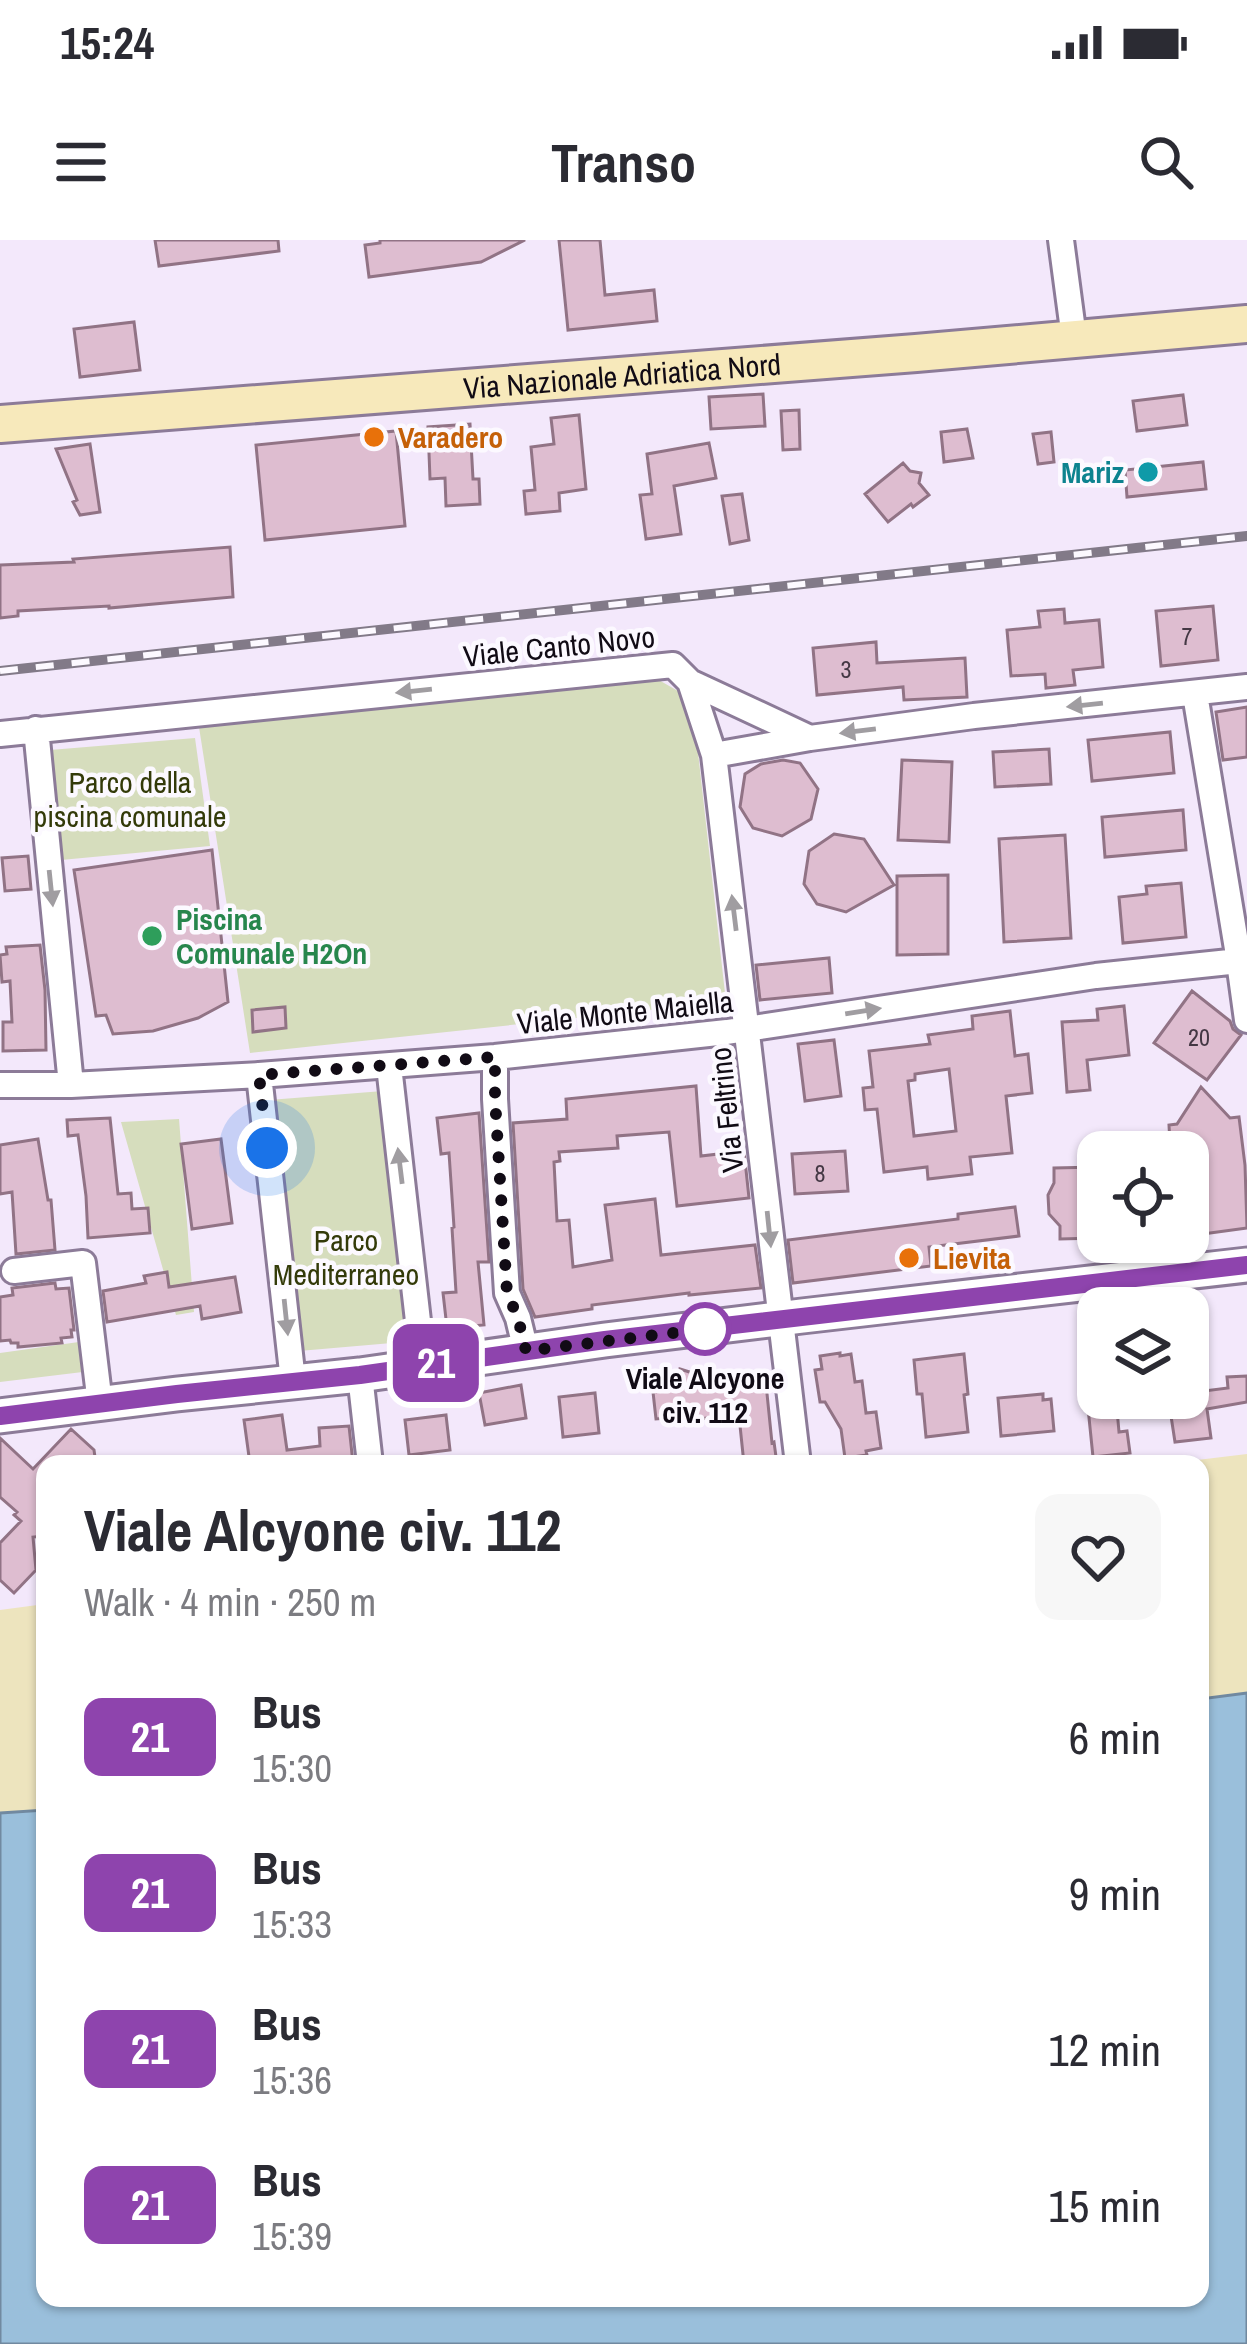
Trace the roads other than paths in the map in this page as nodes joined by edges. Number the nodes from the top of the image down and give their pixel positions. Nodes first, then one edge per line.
1 (1061, 240) edge
2 (1247, 324) edge
3 (1074, 338) junction
4 (0, 424) edge
5 (690, 682) junction
6 (1247, 687) edge
7 (1195, 694) junction
8 (36, 729) junction
9 (0, 734) edge
10 (810, 737) junction
11 (714, 755) junction
12 (1242, 966) edge
13 (1247, 1021) edge
14 (748, 1029) junction
15 (495, 1057) junction
16 (389, 1066) junction
17 (259, 1075) junction
18 (0, 1085) edge
19 (71, 1085) junction
20 (1247, 1265) edge
21 (14, 1271) dead end
22 (779, 1319) junction
23 (526, 1351) junction
24 (423, 1365) junction
25 (360, 1375) junction
26 (293, 1382) junction
27 (100, 1404) junction
28 (0, 1416) edge
29 (369, 1455) edge
30 (797, 1455) edge

1 - 3 street
2 - 3 main road, Via Nazionale Adriatica Nord
3 - 4 main road, Via Nazionale Adriatica Nord
5 -> 8 street, Viale Canto Novo
5 - 10 street, Viale Canto Novo
5 - 11 street, Via Feltrino
6 - 7 street
7 -> 10 street
7 - 12 street
8 - 9 street, Viale Canto Novo
8 -> 19 street
10 - 11 street
14 -> 11 street, Via Feltrino
12 - 13 street
14 -> 12 street, Viale Monte Maiella
14 - 15 street, Viale Monte Maiella
14 -> 22 street, Via Feltrino
15 - 16 street, Viale Monte Maiella
15 - 23 street
16 - 17 street, Viale Monte Maiella
24 -> 16 street
17 - 19 street, Viale Monte Maiella
17 -> 26 street
18 - 19 street, Viale Monte Maiella
20 - 22 street
21 - 27 street
22 - 23 street
22 - 30 street, Via Feltrino
23 - 24 street
24 - 25 street
25 - 26 street
25 - 29 street
26 - 27 street
27 - 28 street

